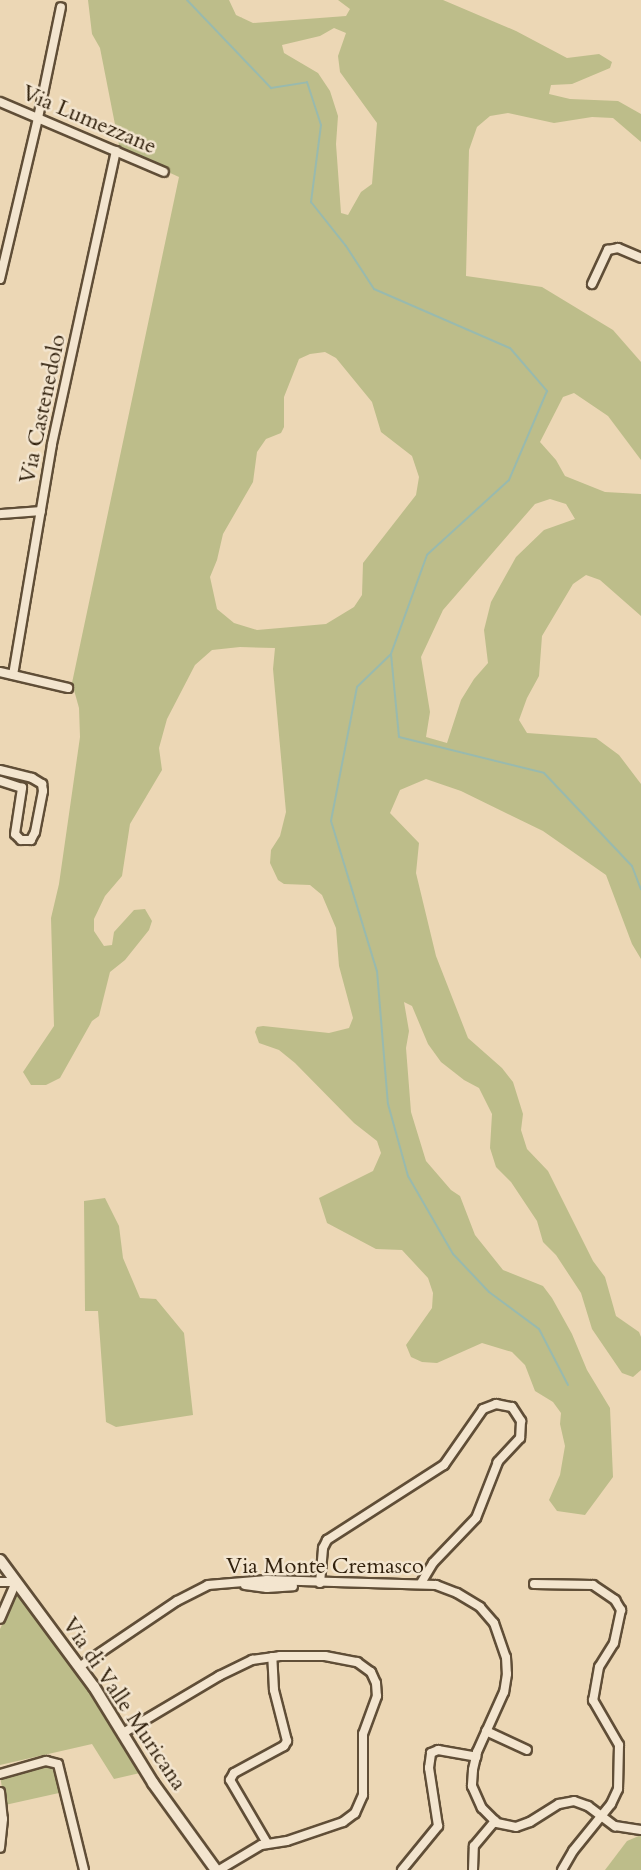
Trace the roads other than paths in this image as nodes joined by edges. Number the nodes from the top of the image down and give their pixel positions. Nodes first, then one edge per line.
1 (61, 7) dead end
2 (0, 102) edge
3 (38, 118) junction
4 (116, 151) junction
5 (164, 172) dead end
6 (641, 258) edge
7 (0, 279) edge
8 (592, 284) dead end
9 (40, 512) junction
10 (0, 514) edge
11 (0, 672) edge
12 (13, 675) junction
13 (68, 688) dead end
14 (0, 770) edge
15 (0, 781) edge
16 (0, 1560) edge
17 (0, 1582) edge
18 (16, 1582) junction
19 (320, 1583) junction
20 (421, 1583) junction
21 (534, 1584) dead end
22 (0, 1619) edge
23 (272, 1657) junction
24 (79, 1667) junction
25 (486, 1731) junction
26 (123, 1733) junction
27 (527, 1750) dead end
28 (476, 1757) junction
29 (0, 1774) edge
30 (0, 1792) edge
31 (601, 1816) junction
32 (495, 1821) junction
33 (641, 1830) edge
34 (267, 1843) junction
35 (0, 1848) edge
36 (84, 1870) edge
37 (217, 1870) edge
38 (402, 1870) edge
39 (473, 1870) edge
40 (562, 1870) edge

1 - 3 street
2 - 3 street, Via Lumezzane
3 - 4 street, Via Lumezzane
3 - 7 street
4 - 5 street, Via Lumezzane
4 - 9 street, Via Castenedolo
6 - 8 street
9 - 10 street
9 - 12 street, Via Castenedolo
11 - 12 street
12 - 13 street
14 - 15 street
16 - 18 street, Via di Valle Muricana
17 - 18 street
18 - 22 street
18 - 24 street, Via di Valle Muricana
19 - 20 street, Via Monte Cremasco
19 - 20 street
19 - 24 street, Via Monte Cremasco
20 - 25 street, Via Monte Cremasco
21 - 31 street
23 - 26 street
23 - 34 street
23 - 34 street
24 - 26 street, Via di Valle Muricana
25 - 27 street
25 - 28 street, Via Monte Cremasco
26 - 37 street, Via di Valle Muricana
28 - 32 street, Via Monte Cremasco
28 - 38 street
29 - 36 street
30 - 35 street
31 - 32 street
31 - 33 street
31 - 40 street
32 - 39 street
34 - 37 street

